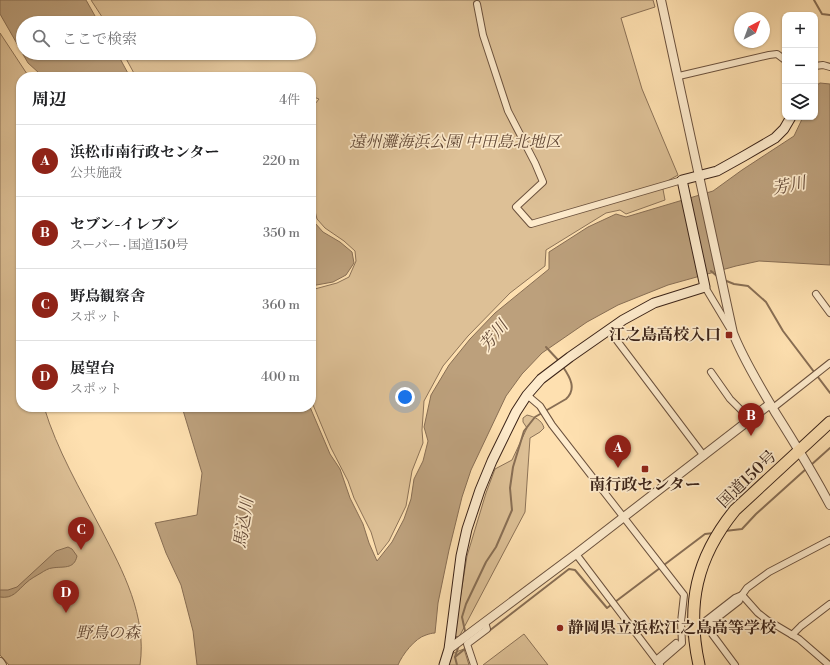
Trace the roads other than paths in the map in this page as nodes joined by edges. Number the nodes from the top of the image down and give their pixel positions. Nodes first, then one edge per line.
1 (662, 0) edge
2 (477, 4) dead end
3 (782, 58) edge
4 (818, 66) edge
5 (830, 67) edge
6 (679, 76) junction
7 (790, 120) edge
8 (699, 178) junction
9 (682, 180) junction
10 (705, 287) junction
11 (816, 294) dead end
12 (830, 313) edge
13 (733, 333) junction
14 (615, 338) dead end
15 (830, 363) edge
16 (711, 372) dead end
17 (527, 394) junction
18 (772, 406) junction
19 (751, 420) junction
20 (830, 422) edge
21 (799, 451) junction
22 (704, 456) junction
23 (830, 505) edge
24 (623, 517) junction
25 (830, 540) edge
26 (576, 554) junction
27 (742, 595) junction
28 (830, 604) edge
29 (485, 622) junction
30 (699, 626) tunnel mouth
31 (792, 635) junction
32 (678, 642) tunnel mouth
33 (449, 649) junction
34 (0, 662) edge
35 (658, 663) edge
36 (2, 665) edge
37 (444, 665) edge
38 (474, 665) edge
39 (700, 665) edge
40 (735, 665) edge
41 (829, 665) edge

1 - 6 street
2 - 9 street
3 - 6 street
4 - 5 street
6 - 8 street
7 - 8 main road
8 - 9 main road
8 - 13 street
9 - 10 main road
10 - 13 street
10 - 17 main road
11 - 12 street
13 - 18 street
14 - 22 street
15 - 18 street
16 - 19 street
17 - 24 street
17 - 33 main road
18 - 19 street
18 - 21 street
19 - 22 street
20 - 21 highway, 国道150号
21 - 23 street
21 - 39 highway, 国道150号
22 - 24 street
24 - 26 street
24 - 35 street
25 - 27 street
26 - 29 street
26 - 35 street
27 - 30 street
27 - 31 street
27 - 40 street
28 - 31 street
29 - 33 street
29 - 38 street
31 - 41 street
32 - 35 street
33 - 37 main road
34 - 36 street

